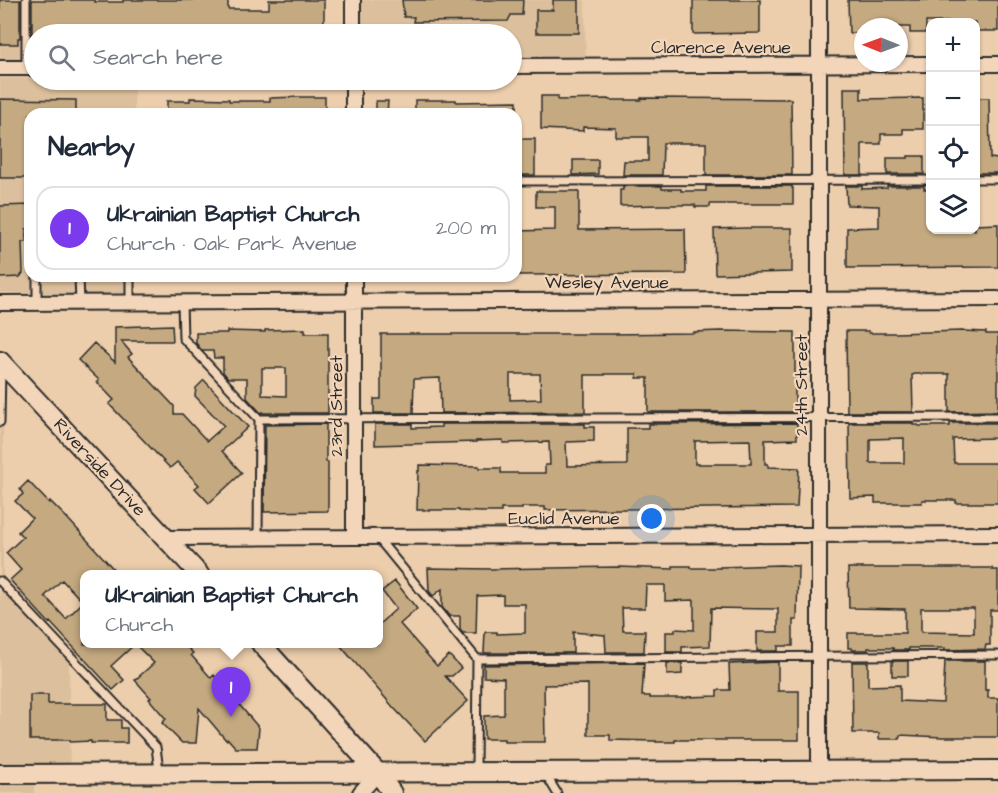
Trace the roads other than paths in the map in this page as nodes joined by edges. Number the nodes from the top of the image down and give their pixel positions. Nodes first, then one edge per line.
1 (26, 0) edge
2 (353, 0) edge
3 (819, 0) edge
4 (27, 24) edge
5 (353, 24) edge
6 (926, 64) edge
7 (980, 64) edge
8 (998, 64) edge
9 (819, 65) junction
10 (522, 66) edge
11 (0, 68) edge
12 (24, 68) edge
13 (353, 90) edge
14 (353, 108) edge
15 (980, 179) edge
16 (998, 179) edge
17 (819, 180) junction
18 (926, 180) edge
19 (522, 182) edge
20 (37, 282) edge
21 (80, 282) edge
22 (130, 282) edge
23 (354, 282) edge
24 (998, 299) edge
25 (819, 300) junction
26 (182, 302) junction
27 (354, 302) junction
28 (0, 303) edge
29 (37, 303) junction
30 (80, 303) junction
31 (130, 303) junction
32 (0, 361) edge
33 (0, 397) edge
34 (998, 417) edge
35 (259, 419) junction
36 (354, 419) junction
37 (819, 419) junction
38 (0, 422) edge
39 (998, 534) edge
40 (819, 535) junction
41 (258, 537) junction
42 (354, 537) junction
43 (377, 537) junction
44 (166, 538) junction
45 (195, 570) edge
46 (0, 581) edge
47 (265, 648) edge
48 (998, 654) edge
49 (819, 655) junction
50 (477, 659) junction
51 (998, 770) edge
52 (819, 771) junction
53 (378, 772) junction
54 (477, 772) junction
55 (544, 772) junction
56 (160, 773) junction
57 (0, 774) edge
58 (360, 793) edge
59 (392, 793) edge
60 (557, 793) edge

1 - 4 lane
2 - 5 street
3 - 9 street, 24th Street
6 - 9 street, Clarence Avenue
7 - 8 street
9 - 10 street, Clarence Avenue
9 - 17 street, 24th Street
11 - 12 street
13 - 14 street
15 - 16 lane
17 - 18 lane
17 - 19 lane
17 - 25 street, 24th Street
20 - 29 lane
21 - 30 lane
22 - 31 lane
23 - 27 street, 23rd Street
24 - 25 street, Wesley Avenue
25 - 27 street, Wesley Avenue
25 - 37 street, 24th Street
26 - 27 street, Wesley Avenue
26 - 31 street, Wesley Avenue
26 - 35 lane
27 - 36 street, 23rd Street
28 - 29 street, Wesley Avenue
29 - 30 street, Wesley Avenue
30 - 31 street, Wesley Avenue
32 - 33 lane
32 - 44 street, Riverside Drive
33 - 38 lane
34 - 37 lane
35 - 36 lane
35 - 41 lane
36 - 37 lane
36 - 42 street, 23rd Street
37 - 40 street, 24th Street
39 - 40 street, Euclid Avenue
40 - 43 street, Euclid Avenue
40 - 49 street, 24th Street
41 - 42 street, Euclid Avenue
41 - 44 street, Euclid Avenue
42 - 43 street, Euclid Avenue
43 - 50 lane
44 - 45 street, Riverside Drive
46 - 56 lane
47 - 53 street
48 - 49 lane
49 - 50 lane
49 - 52 street, 24th Street
50 - 54 lane
51 - 52 street
52 - 55 street
53 - 54 street
53 - 56 street
53 - 58 street
53 - 59 street
54 - 55 street
55 - 60 lane
56 - 57 street

